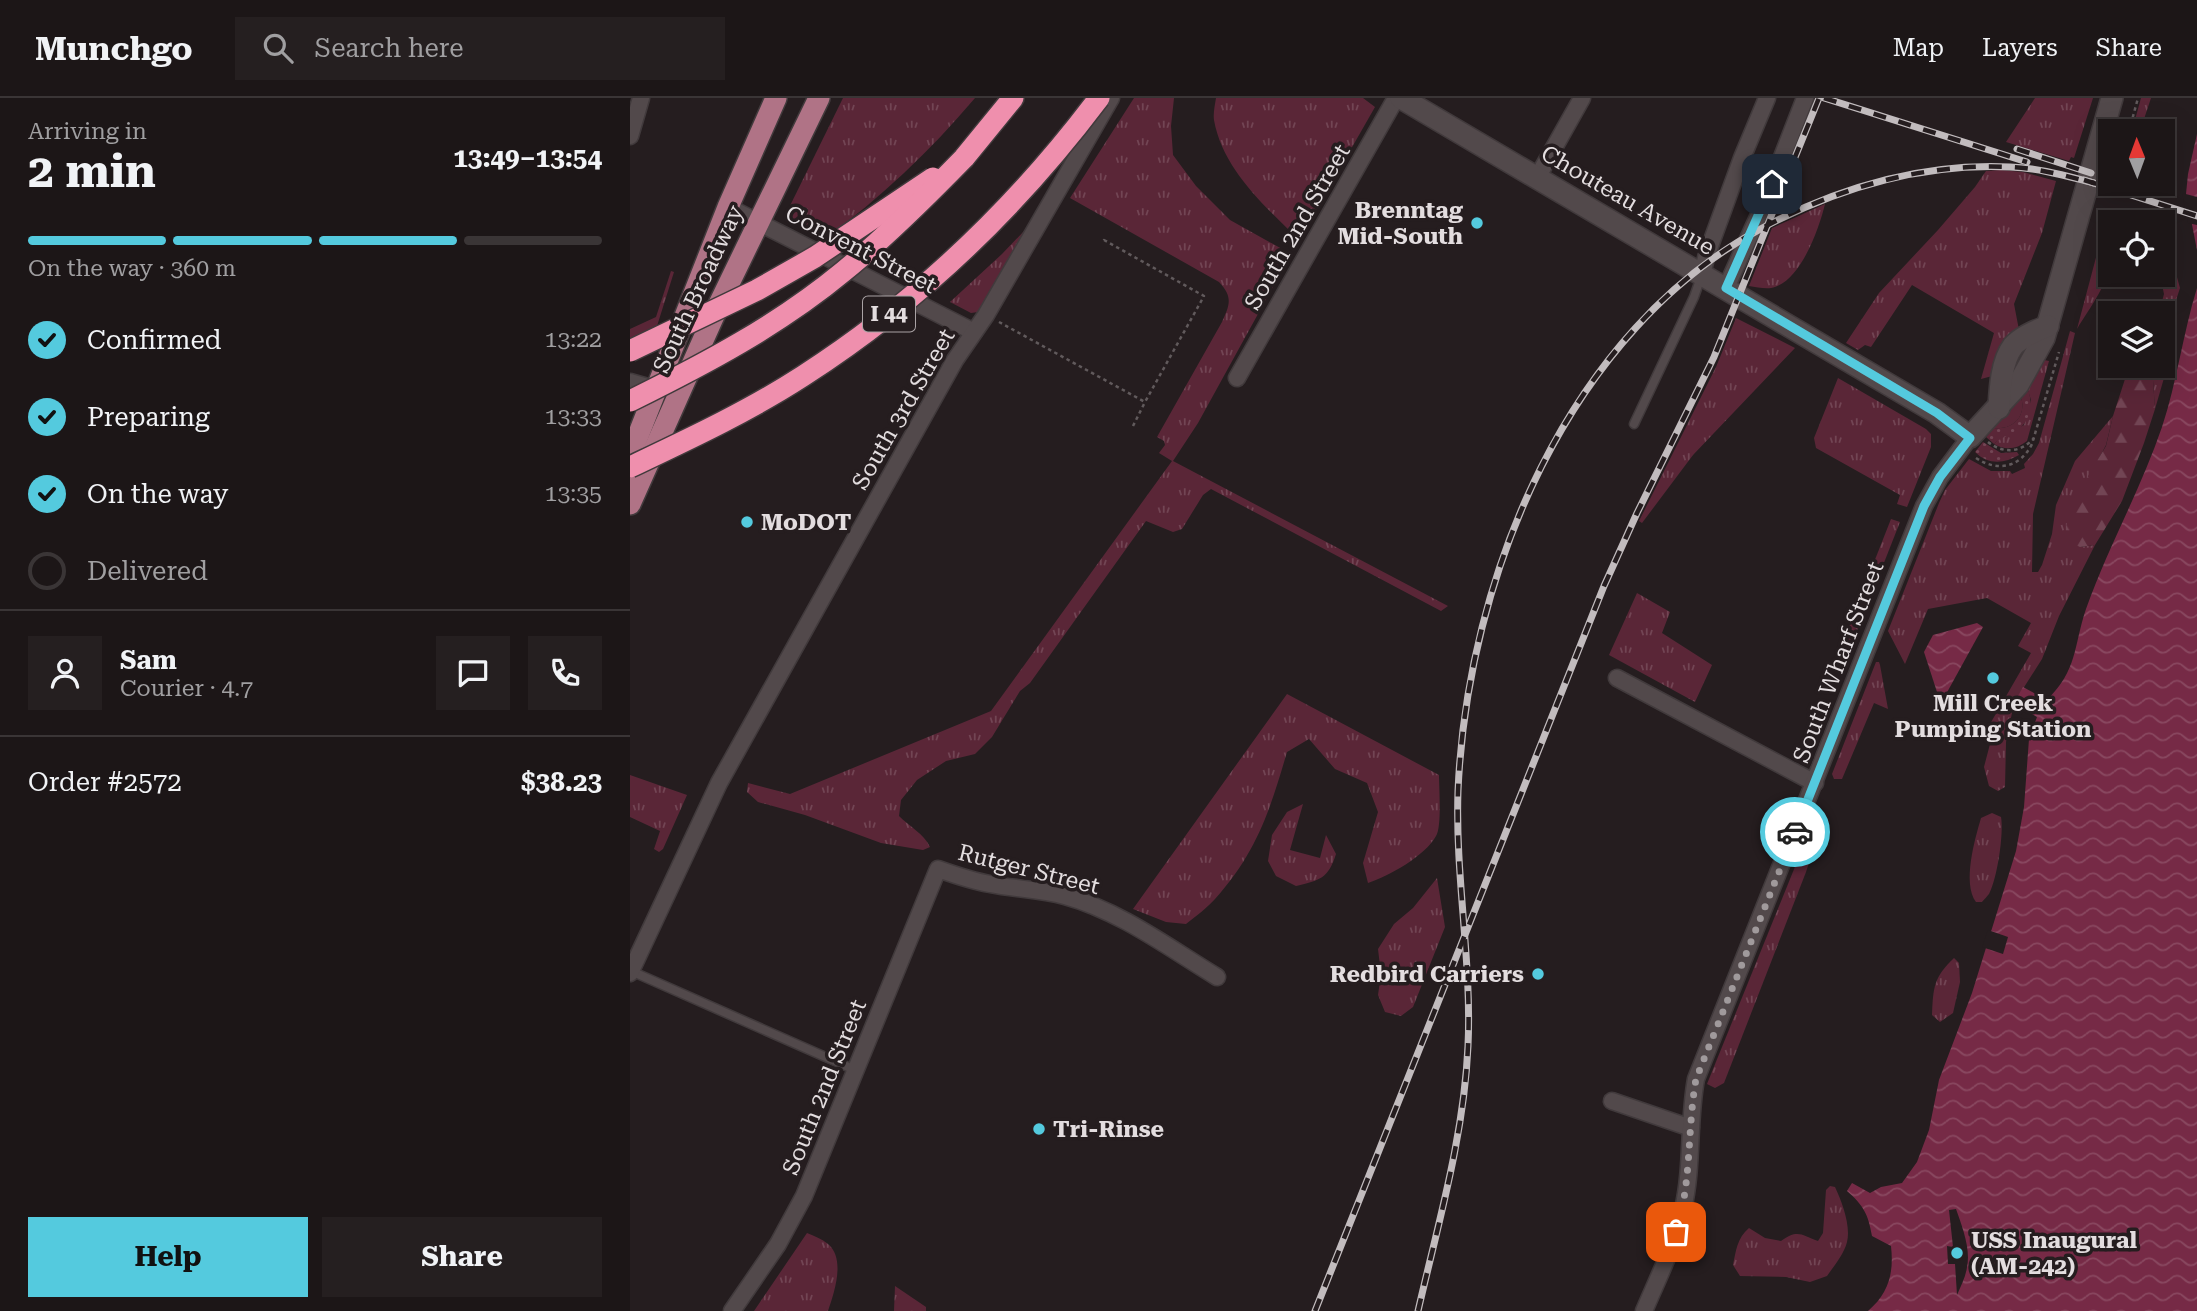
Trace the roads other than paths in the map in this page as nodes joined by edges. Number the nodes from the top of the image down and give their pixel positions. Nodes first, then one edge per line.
1 (641, 98) edge
2 (776, 98) edge
3 (819, 98) edge
4 (1013, 98) edge
5 (1099, 98) edge
6 (1111, 98) edge
7 (1398, 98) edge
8 (1582, 98) edge
9 (1767, 98) edge
10 (1805, 98) edge
11 (2112, 98) edge
12 (630, 136) edge
13 (964, 158) junction
14 (1537, 178) junction
15 (728, 207) junction
16 (758, 222) junction
17 (1702, 274) junction
18 (1726, 288) junction
19 (974, 332) junction
20 (630, 351) edge
21 (1237, 378) dead end
22 (630, 382) edge
23 (666, 393) junction
24 (630, 401) edge
25 (1634, 424) dead end
26 (1976, 444) junction
27 (630, 456) edge
28 (630, 467) edge
29 (630, 504) edge
30 (1618, 678) dead end
31 (1815, 783) junction
32 (938, 869) joint
33 (630, 972) edge
34 (1217, 977) dead end
35 (855, 1070) junction
36 (1612, 1101) dead end
37 (1691, 1128) junction
38 (732, 1311) edge
39 (1644, 1311) edge

1 - 12 street
2 - 15 main road, South Broadway
3 - 16 main road, South Broadway
4 - 13 highway, I 44
5 - 28 highway, I 44, bridge
6 - 19 street, South 3rd Street
7 - 14 street, Chouteau Avenue
7 - 21 street, South 2nd Street
8 - 14 street
9 - 17 street
10 - 18 street
11 - 26 street
13 - 20 highway, bridge
13 - 24 highway, I 44, bridge
14 - 17 street, Chouteau Avenue
15 - 16 street, Convent Street
15 - 23 main road, South Broadway
16 - 19 street, Convent Street
16 - 23 main road, South Broadway
17 - 18 street, Chouteau Avenue
17 - 25 lane
18 - 26 street, Chouteau Avenue
19 - 33 street, South 3rd Street
22 - 23 street
23 - 27 main road, South Broadway
23 - 29 main road, South Broadway
26 - 31 street, South Wharf Street
30 - 31 street
31 - 37 street, South Wharf Street
32 - 34 street, Rutger Street
32 - 35 street, South 2nd Street
33 - 35 lane
35 - 38 street, South 2nd Street
36 - 37 street
37 - 39 street, South Wharf Street

